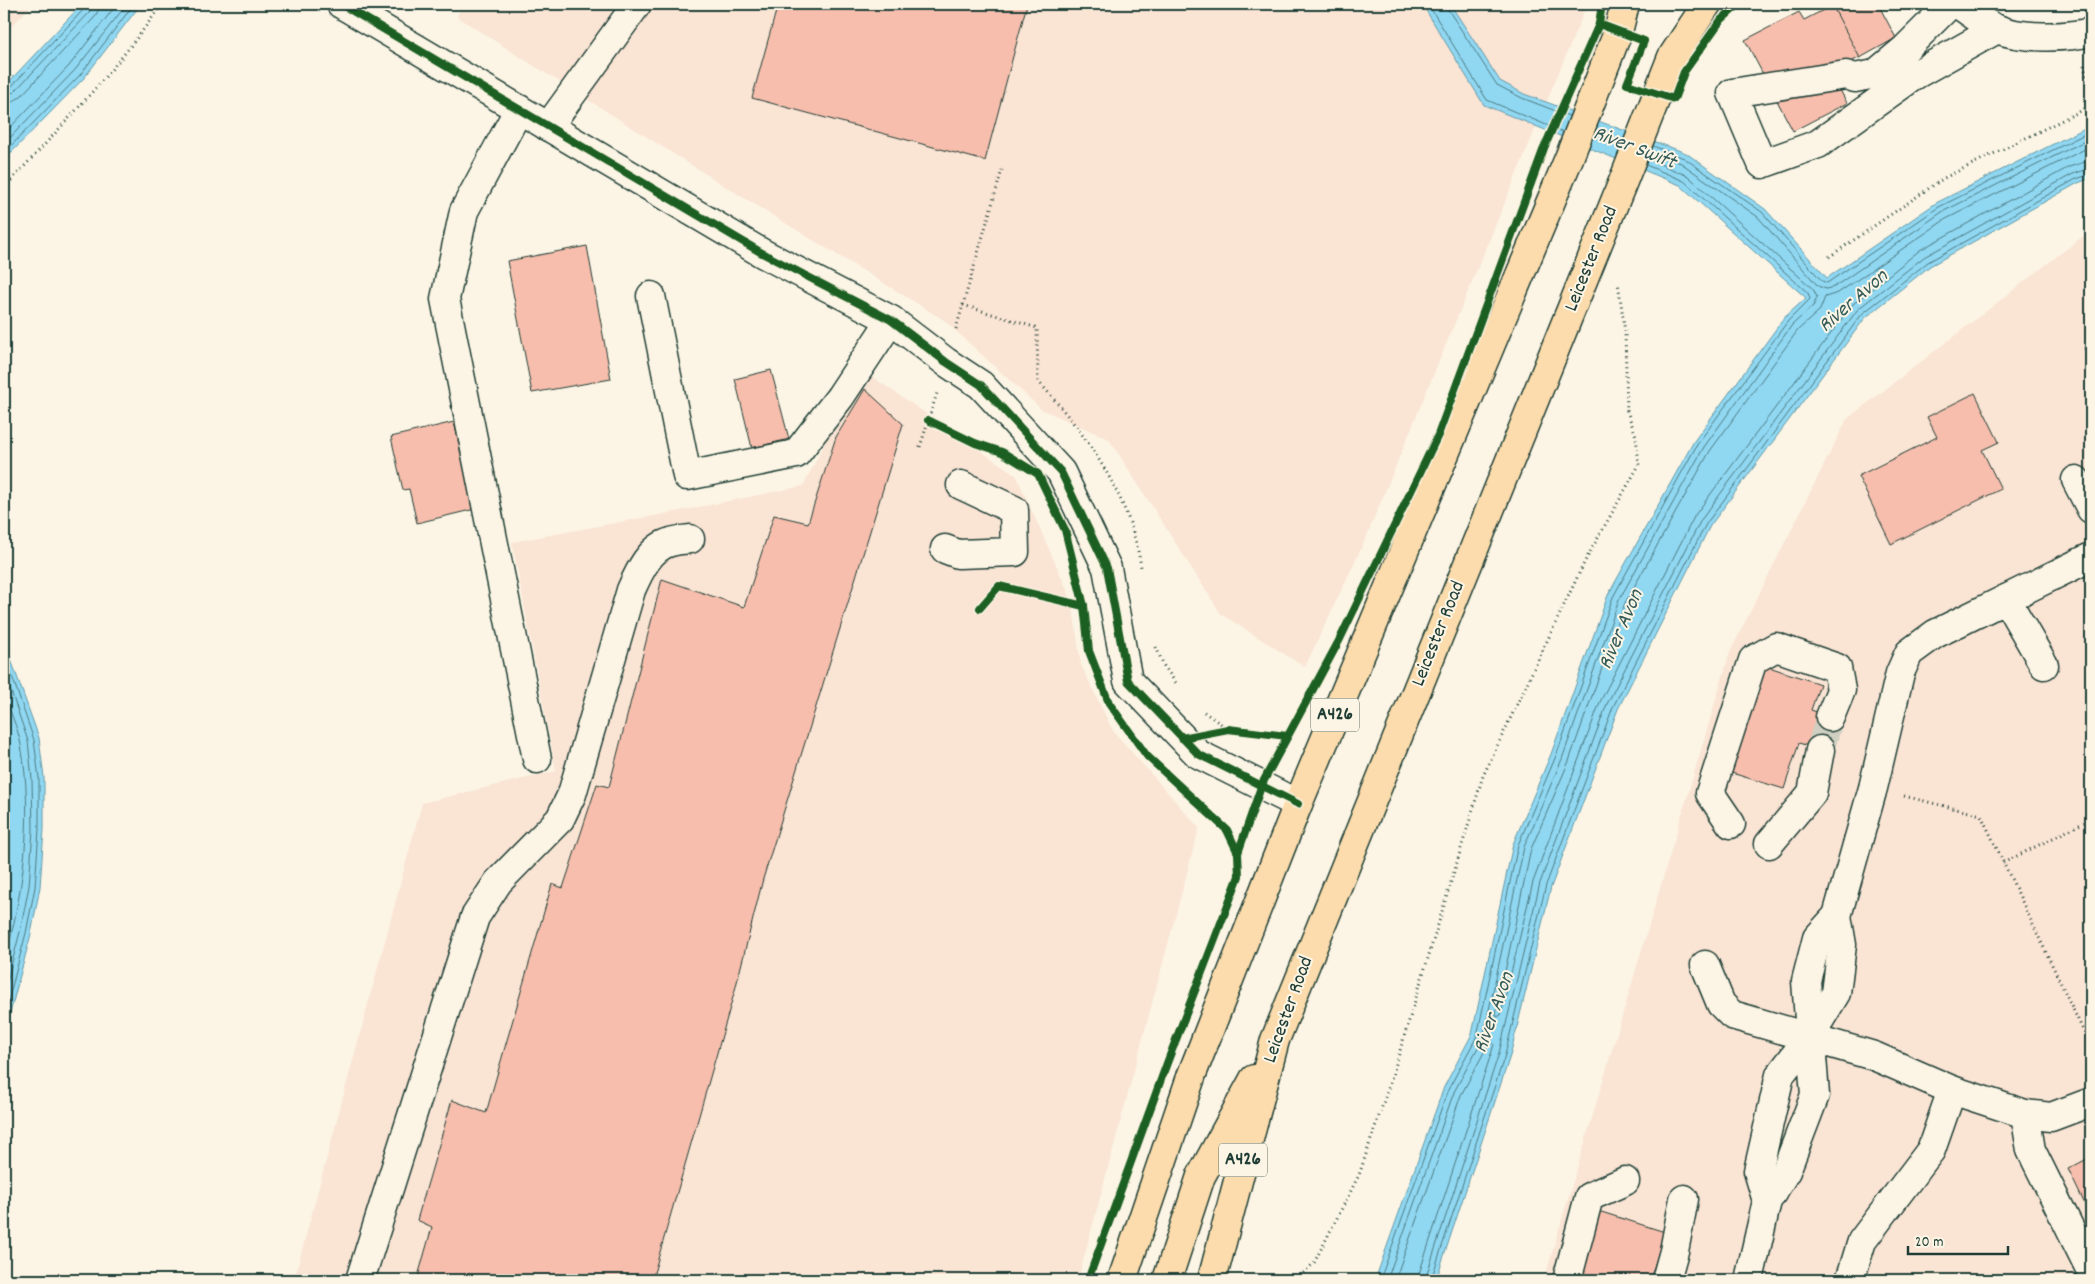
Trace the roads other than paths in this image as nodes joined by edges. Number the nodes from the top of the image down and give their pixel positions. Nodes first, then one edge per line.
1 (341, 4) edge
2 (637, 4) edge
3 (1625, 4) edge
4 (1707, 4) edge
5 (1950, 4) edge
6 (1958, 4) edge
7 (1997, 29) junction
8 (2091, 32) edge
9 (519, 110) junction
10 (548, 127) junction
11 (651, 296) dead end
12 (890, 320) junction
13 (2076, 480) dead end
14 (961, 485) dead end
15 (2091, 509) edge
16 (690, 539) dead end
17 (945, 549) dead end
18 (2091, 557) edge
19 (2006, 599) junction
20 (2044, 666) dead end
21 (1830, 716) tunnel mouth
22 (1820, 750) tunnel mouth
23 (537, 759) dead end
24 (1298, 804) junction
25 (1731, 824) dead end
26 (1769, 844) dead end
27 (1705, 965) dead end
28 (1810, 1036) junction
29 (1275, 1040) junction
30 (1952, 1090) junction
31 (2091, 1102) edge
32 (2025, 1114) junction
33 (1626, 1181) dead end
34 (1684, 1198) dead end
35 (1766, 1201) junction
36 (2091, 1271) edge
37 (360, 1280) edge
38 (1122, 1280) edge
39 (1167, 1280) edge
40 (1212, 1280) edge
41 (1567, 1280) edge
42 (1666, 1280) edge
43 (1749, 1280) edge
44 (1850, 1280) edge

1 - 9 street
2 - 10 street
3 - 24 highway, A426
4 - 29 highway, Leicester Road / A426
5 - 7 street
6 - 7 street
7 - 8 street
9 - 10 street
9 - 23 street
10 - 12 street
11 - 12 street
12 - 24 street
13 - 15 street
14 - 17 street
16 - 37 street
18 - 19 street
19 - 20 street
19 - 28 street
21 - 25 street
22 - 26 street
24 - 38 highway, A426
27 - 28 street
28 - 30 street
28 - 35 street
28 - 35 street
29 - 39 highway
29 - 40 highway, Leicester Road / A426
30 - 32 street
30 - 44 street
31 - 32 street
32 - 36 street
33 - 41 street
34 - 42 street
35 - 43 street

